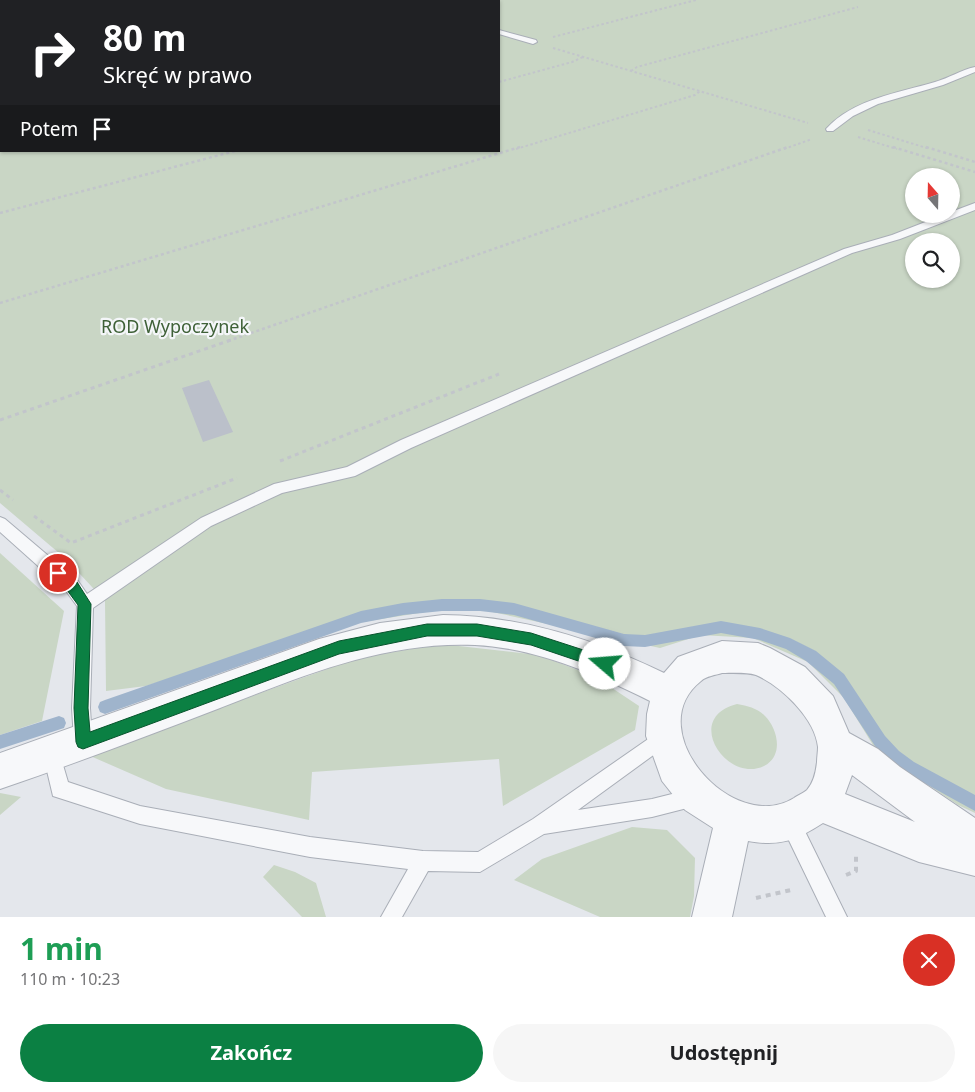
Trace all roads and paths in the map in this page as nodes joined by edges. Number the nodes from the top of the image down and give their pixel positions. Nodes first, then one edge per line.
1 (696, 0) edge
2 (858, 7) dead end
3 (500, 32) edge
4 (533, 42) junction
5 (583, 57) junction
6 (975, 69) edge
7 (631, 71) junction
8 (500, 82) edge
9 (700, 91) junction
10 (841, 122) junction
11 (830, 129) junction
12 (231, 152) edge
13 (975, 162) edge
14 (975, 172) edge
15 (975, 206) edge
16 (0, 213) edge
17 (0, 303) edge
18 (506, 372) dead end
19 (0, 420) edge
20 (275, 463) dead end
21 (238, 478) dead end
22 (0, 490) edge
23 (16, 502) dead end
24 (32, 514) dead end
25 (0, 523) edge
26 (85, 604) junction
27 (670, 693) junction
28 (664, 736) junction
29 (83, 742) junction
30 (836, 746) junction
31 (52, 754) junction
32 (0, 771) edge
33 (698, 796) junction
34 (805, 813) junction
35 (734, 819) junction
36 (540, 826) junction
37 (975, 841) edge
38 (975, 856) edge
39 (423, 861) junction
40 (391, 917) edge
41 (712, 917) edge
42 (837, 917) edge

1 - 4 path
2 - 7 path
3 - 4 lane
4 - 5 path
5 - 7 path
5 - 8 path
6 - 10 lane
7 - 9 path
9 - 11 path
9 - 17 path
10 - 11 lane
10 - 13 path
11 - 14 path
11 - 19 path
12 - 16 path
15 - 26 lane
18 - 20 path
21 - 24 path
22 - 23 path
25 - 26 lane
26 - 29 lane
27 - 28 street
27 - 29 street
27 - 30 street
28 - 33 street
28 - 36 lane
29 - 31 street
30 - 34 street
30 - 37 street
31 - 32 street
31 - 39 lane
33 - 35 street
33 - 36 lane
34 - 35 street
34 - 38 street
34 - 42 lane
35 - 41 street
36 - 39 lane
39 - 40 lane

